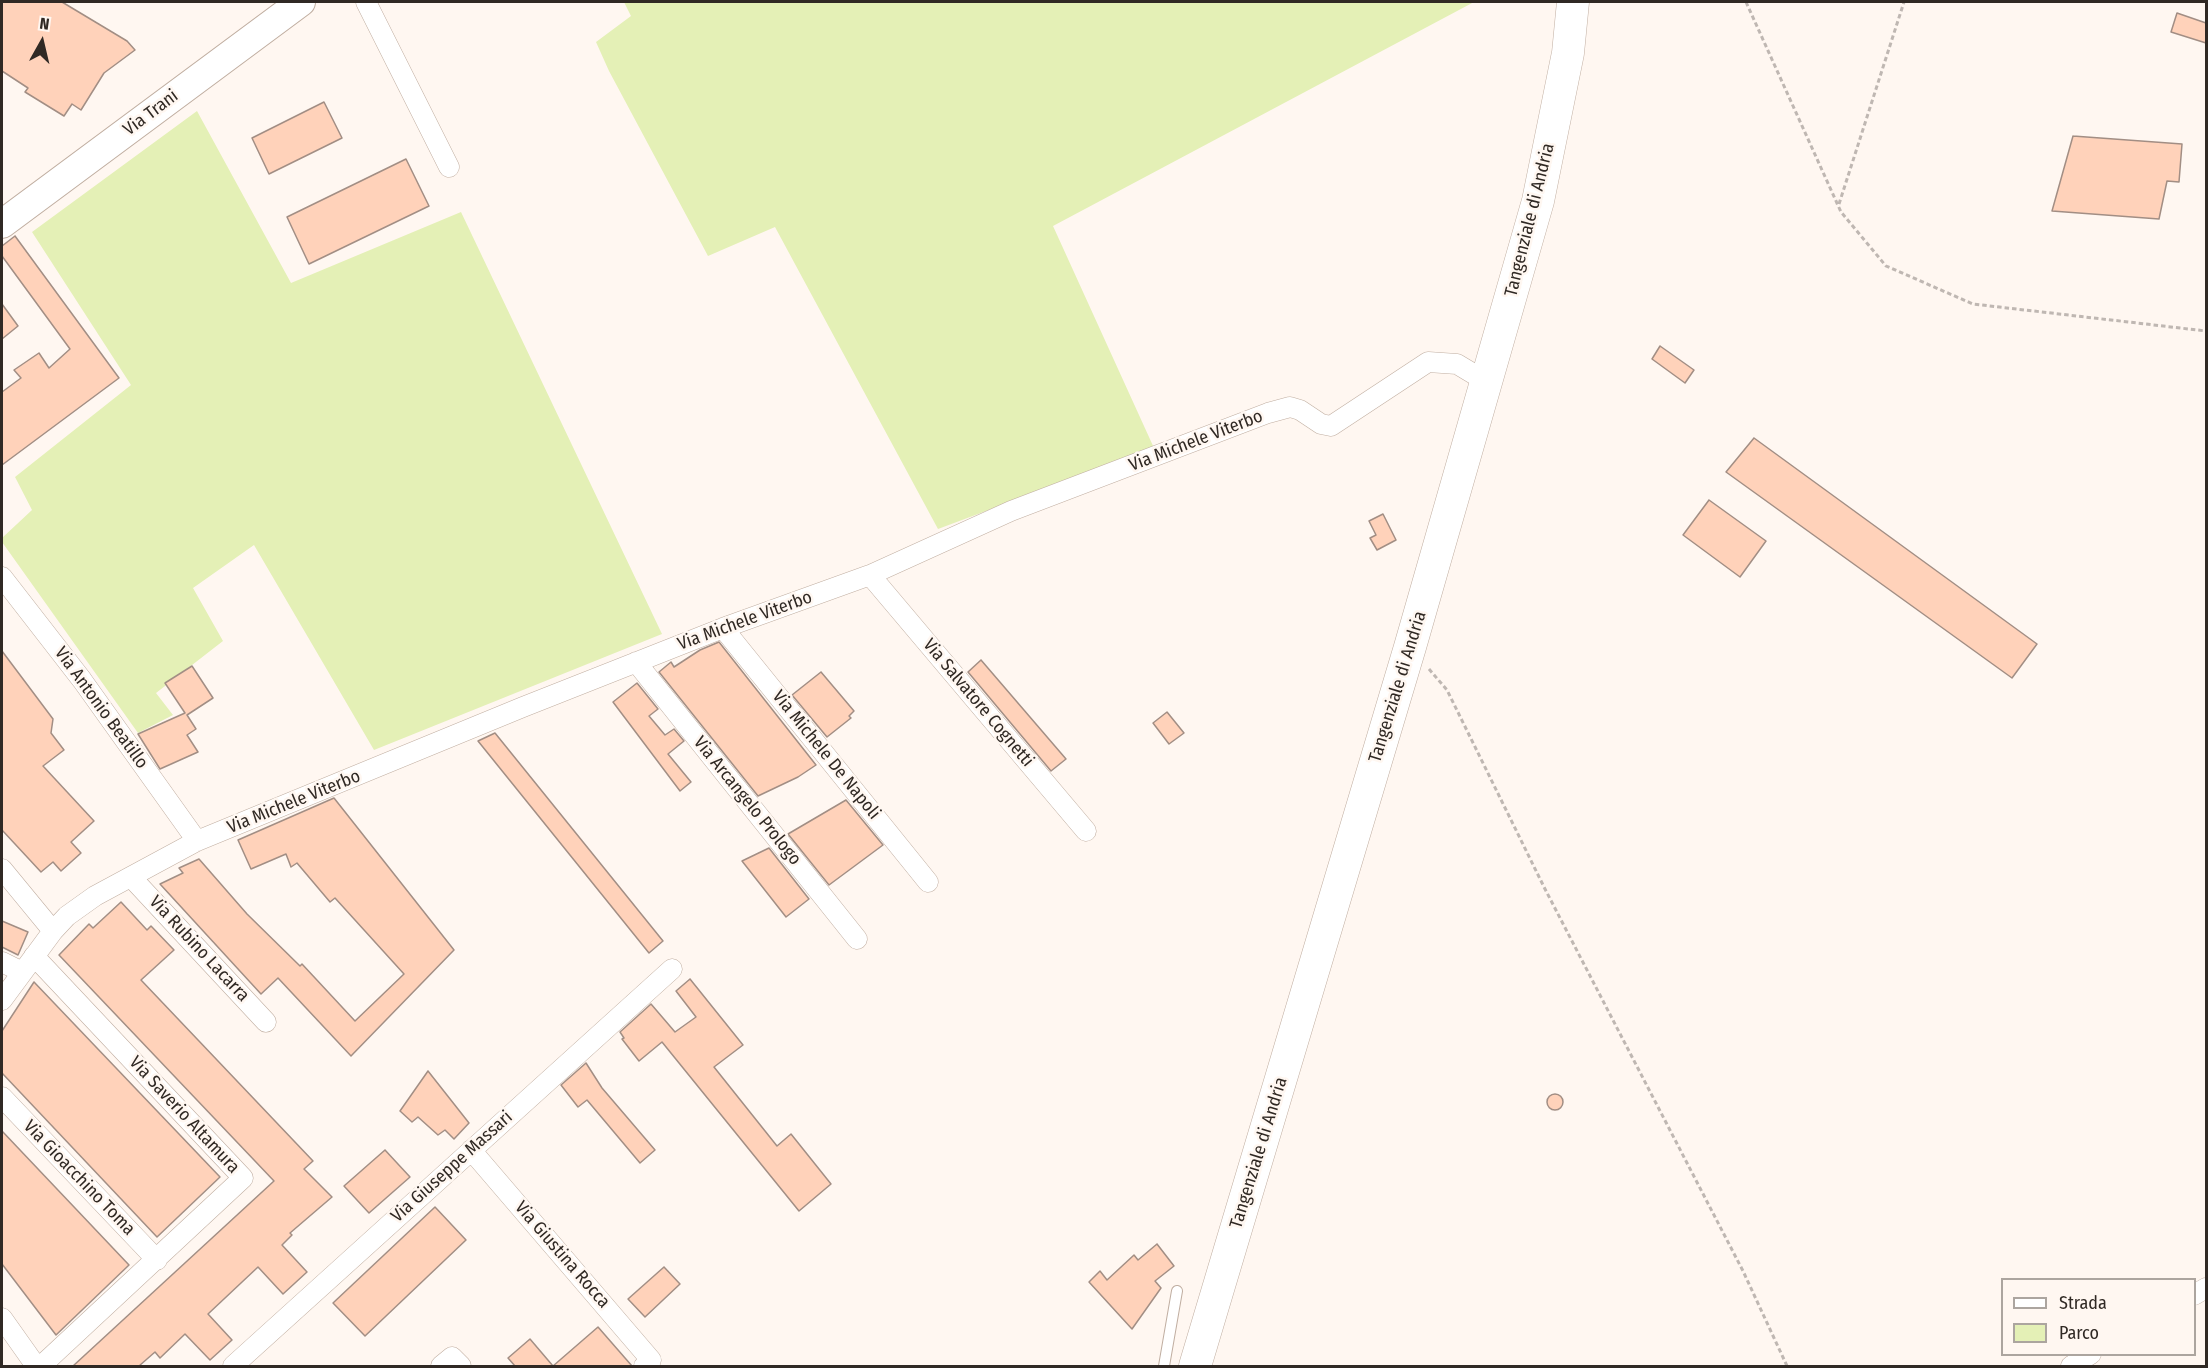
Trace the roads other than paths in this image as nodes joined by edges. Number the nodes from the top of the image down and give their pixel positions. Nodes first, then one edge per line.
1 (301, 2) edge
2 (366, 2) edge
3 (1573, 2) edge
4 (449, 167) dead end
5 (2, 224) edge
6 (1487, 382) junction
7 (870, 575) junction
8 (2, 577) edge
9 (723, 628) junction
10 (636, 662) junction
11 (1086, 831) dead end
12 (197, 842) junction
13 (2, 869) edge
14 (131, 877) junction
15 (928, 882) dead end
16 (53, 931) junction
17 (857, 939) dead end
18 (34, 956) junction
19 (2, 962) edge
20 (672, 969) dead end
21 (22, 972) junction
22 (2, 1000) edge
23 (266, 1022) dead end
24 (2, 1096) edge
25 (471, 1150) junction
26 (157, 1260) junction
27 (1177, 1291) dead end
28 (2, 1318) edge
29 (2088, 1356) edge
30 (647, 1363) edge
31 (36, 1366) edge
32 (41, 1366) edge
33 (233, 1366) edge
34 (1164, 1366) edge
35 (1195, 1366) edge
36 (2071, 1366) edge

1 - 5 main road, Via Trani
2 - 4 street
3 - 6 main road, Tangenziale di Andria
6 - 7 street, Via Michele Viterbo
6 - 35 main road, Tangenziale di Andria
7 - 9 street, Via Michele Viterbo
7 - 11 street, Via Salvatore Cognetti
8 - 12 street, Via Antonio Beatillo
9 - 10 street, Via Michele Viterbo
9 - 15 street, Via Michele De Napoli
10 - 12 street, Via Michele Viterbo
10 - 17 street, Via Arcangelo Prologo
12 - 14 street, Via Michele Viterbo
13 - 16 street
14 - 16 street, Via Michele Viterbo
14 - 23 street, Via Rubino Lacarra
16 - 18 street, Via Michele Viterbo
18 - 21 street, Via Michele Viterbo
18 - 26 street, Via Saverio Altamura
19 - 21 street
20 - 25 street, Via Giuseppe Massari
21 - 22 street, Via Michele Viterbo
24 - 26 street, Via Gioacchino Toma
25 - 30 street, Via Giustina Rocca
25 - 33 street, Via Giuseppe Massari
26 - 32 street, Via Saverio Altamura
27 - 34 lane
28 - 31 street
29 - 36 street

